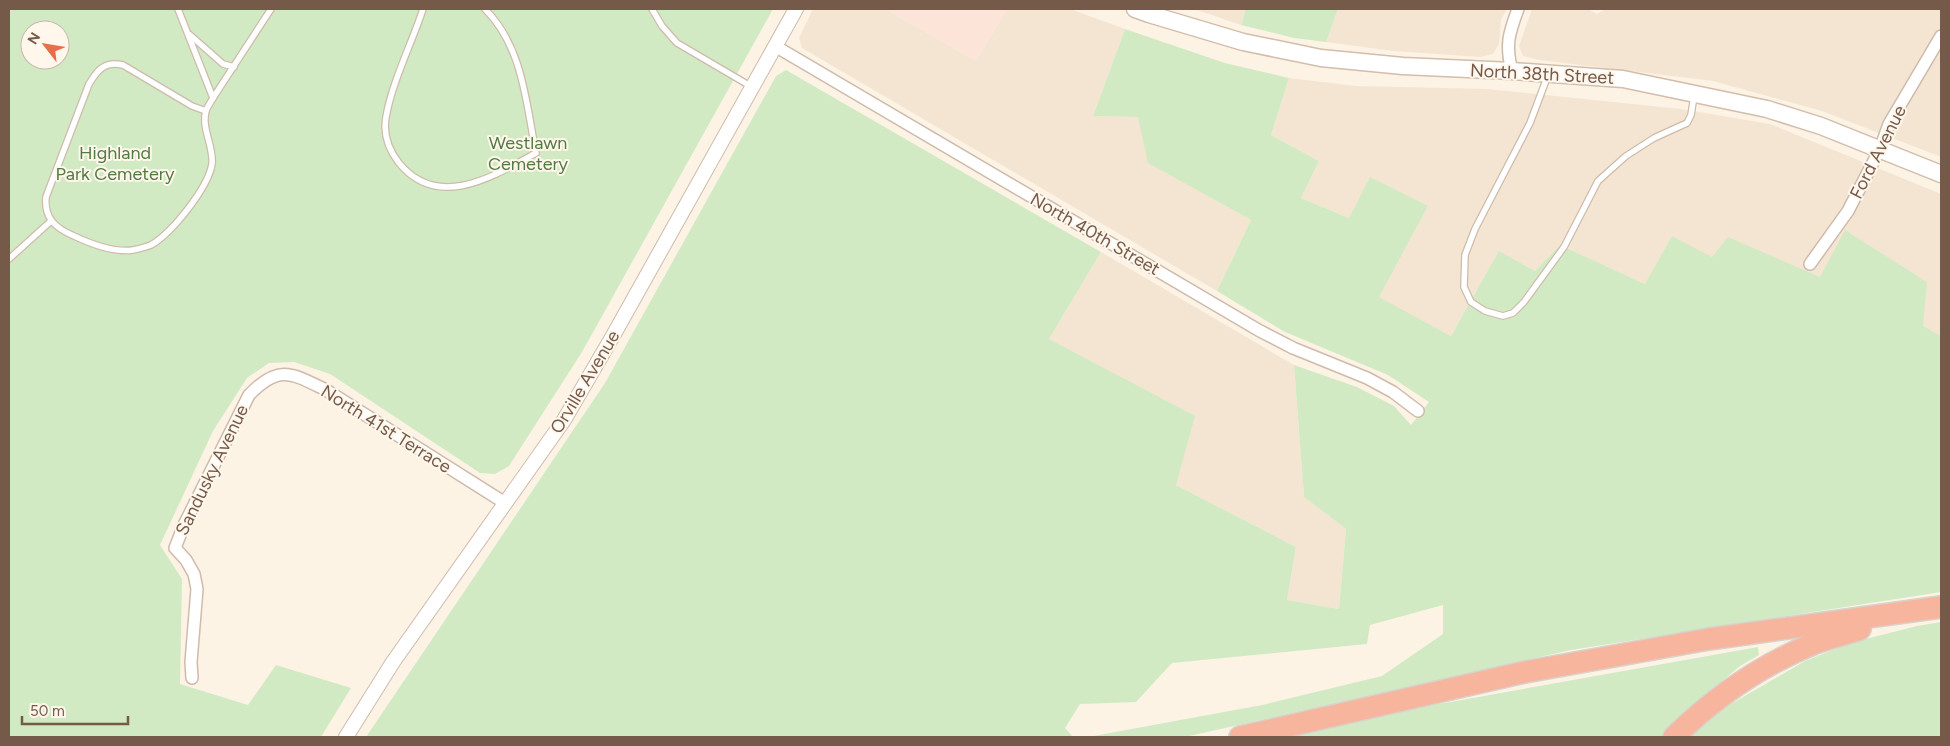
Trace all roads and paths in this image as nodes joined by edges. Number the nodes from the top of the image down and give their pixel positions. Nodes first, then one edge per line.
1 (178, 9) edge
2 (271, 9) edge
3 (423, 9) edge
4 (485, 9) edge
5 (652, 9) edge
6 (796, 9) edge
7 (1135, 9) edge
8 (1518, 9) edge
9 (189, 34) junction
10 (1941, 36) edge
11 (775, 46) junction
12 (234, 67) junction
13 (1512, 71) junction
14 (1548, 74) junction
15 (752, 86) junction
16 (1694, 94) junction
17 (213, 98) junction
18 (206, 111) junction
19 (1880, 149) junction
20 (1941, 174) edge
21 (51, 221) junction
22 (9, 259) edge
23 (1810, 264) dead end
24 (262, 381) joint
25 (1418, 411) dead end
26 (505, 503) junction
27 (1941, 607) edge
28 (1910, 612) junction
29 (192, 678) dead end
30 (1679, 733) edge
31 (346, 737) edge
32 (1240, 737) edge

1 - 9 lane
2 - 12 lane
3 - 4 lane
5 - 15 lane
6 - 11 street, Orville Avenue
7 - 13 main road, North 38th Street
8 - 13 street
9 - 12 lane
9 - 17 lane
10 - 19 street, Ford Avenue
11 - 15 street, Orville Avenue
11 - 25 street, North 40th Street
12 - 17 lane
13 - 14 main road, North 38th Street
14 - 16 main road, North 38th Street
14 - 16 lane
15 - 26 street, Orville Avenue
16 - 19 main road, North 38th Street
17 - 18 lane
18 - 21 lane
18 - 21 lane
19 - 20 main road, North 38th Street
19 - 23 street, Ford Avenue
21 - 22 lane
24 - 26 street, North 41st Terrace
24 - 29 street, Sandusky Avenue
26 - 31 street, Orville Avenue
27 - 28 highway
28 - 30 highway
28 - 32 highway

